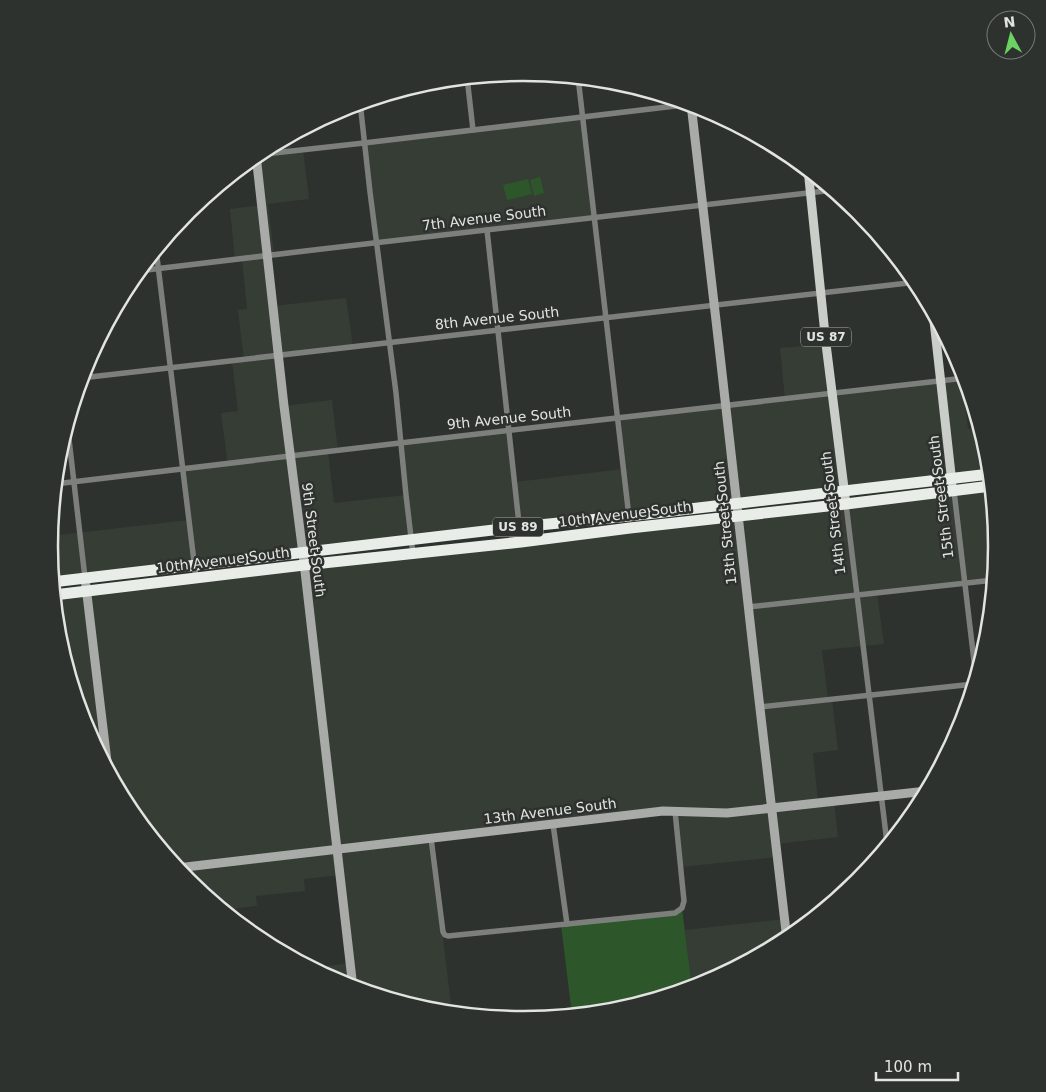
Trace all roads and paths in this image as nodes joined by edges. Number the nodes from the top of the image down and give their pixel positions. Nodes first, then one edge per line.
1 (468, 83) edge
2 (579, 83) edge
3 (675, 106) edge
4 (361, 110) edge
5 (692, 112) edge
6 (582, 117) junction
7 (473, 130) junction
8 (364, 143) junction
9 (274, 153) edge
10 (257, 164) edge
11 (809, 179) edge
12 (824, 191) edge
13 (810, 193) junction
14 (703, 205) junction
15 (594, 217) junction
16 (487, 230) junction
17 (376, 243) junction
18 (267, 255) junction
19 (157, 259) edge
20 (159, 269) junction
21 (149, 270) edge
22 (907, 283) edge
23 (821, 293) junction
24 (715, 305) junction
25 (606, 318) junction
26 (498, 330) junction
27 (935, 331) edge
28 (390, 343) junction
29 (278, 356) junction
30 (170, 368) junction
31 (89, 377) edge
32 (957, 379) edge
33 (941, 381) junction
34 (833, 394) junction
35 (726, 406) junction
36 (617, 419) junction
37 (509, 431) junction
38 (69, 441) edge
39 (400, 443) junction
40 (290, 457) junction
41 (183, 469) junction
42 (983, 475) edge
43 (952, 479) junction
44 (74, 482) junction
45 (61, 483) edge
46 (985, 487) edge
47 (844, 490) junction
48 (954, 491) junction
49 (736, 503) junction
50 (846, 504) junction
51 (629, 516) junction
52 (738, 516) junction
53 (519, 527) junction
54 (630, 528) junction
55 (412, 540) junction
56 (521, 542) junction
57 (413, 554) junction
58 (303, 559) junction
59 (195, 566) junction
60 (85, 578) junction
61 (196, 578) junction
62 (59, 581) edge
63 (988, 581) edge
64 (964, 584) junction
65 (86, 591) junction
66 (60, 594) edge
67 (857, 596) junction
68 (748, 607) junction
69 (974, 662) edge
70 (967, 685) edge
71 (869, 696) junction
72 (760, 707) junction
73 (106, 751) edge
74 (918, 792) edge
75 (880, 796) junction
76 (772, 808) junction
77 (675, 811) junction
78 (553, 824) junction
79 (887, 836) edge
80 (431, 838) junction
81 (337, 850) junction
82 (186, 867) edge
83 (567, 924) junction
84 (786, 930) edge
85 (352, 979) edge

1 - 7 street
2 - 6 street
3 - 6 street
4 - 8 street
5 - 14 street, 13th Street South
6 - 7 street
6 - 15 street
7 - 8 street
8 - 9 street
8 - 17 street
10 - 18 street, 9th Street South
11 - 13 main road, 14th Street South / US 87
12 - 13 street, 7th Avenue South
13 - 14 street, 7th Avenue South
13 - 23 main road, 14th Street South / US 87
14 - 15 street, 7th Avenue South
14 - 24 street, 13th Street South
15 - 16 street, 7th Avenue South
15 - 25 street
16 - 17 street, 7th Avenue South
16 - 26 street
17 - 18 street, 7th Avenue South
17 - 28 street
18 - 20 street, 7th Avenue South
18 - 29 street, 9th Street South
19 - 20 street
20 - 21 street, 7th Avenue South
20 - 30 street
22 - 23 street, 8th Avenue South
23 - 24 street, 8th Avenue South
23 - 34 main road, 14th Street South / US 87
24 - 25 street, 8th Avenue South
24 - 35 street, 13th Street South
25 - 26 street, 8th Avenue South
25 - 36 street
26 - 28 street, 8th Avenue South
26 - 37 street
27 - 33 main road, 15th Street South
28 - 29 street, 8th Avenue South
28 - 39 street
29 - 30 street, 8th Avenue South
29 - 40 street, 9th Street South
30 - 31 street, 8th Avenue South
30 - 41 street
32 - 33 street, 9th Avenue South
33 - 34 street, 9th Avenue South
33 - 43 main road, 15th Street South
34 - 35 street, 9th Avenue South
34 - 47 main road, 14th Street South / US 87
35 - 36 street, 9th Avenue South
35 - 49 street, 13th Street South
36 - 37 street, 9th Avenue South
36 - 51 street
37 - 39 street, 9th Avenue South
37 - 53 street
38 - 44 street
39 - 40 street, 9th Avenue South
39 - 55 street
40 - 41 street, 9th Avenue South
40 - 58 street, 9th Street South
41 - 44 street, 9th Avenue South
41 - 59 street
42 - 43 highway, 10th Avenue South
43 - 47 highway, 10th Avenue South / US 89
43 - 48 main road, 15th Street South
44 - 45 street, 9th Avenue South
44 - 60 street
46 - 48 highway, 10th Avenue South
47 - 49 highway, 10th Avenue South / US 89
47 - 50 main road, 14th Street South / US 87
48 - 50 highway, 10th Avenue South
48 - 64 street, 15th Street South
49 - 51 highway, 10th Avenue South / US 89
49 - 52 street, 13th Street South
50 - 52 highway, 10th Avenue South / US 89
50 - 67 street, 14th Street South
51 - 53 highway, 10th Avenue South / US 89
51 - 54 street
52 - 54 highway, 10th Avenue South / US 89
52 - 68 street, 13th Street South
53 - 55 highway, 10th Avenue South / US 89
53 - 56 street
54 - 56 highway, 10th Avenue South / US 89
55 - 57 street
55 - 58 highway, 10th Avenue South / US 89
56 - 57 highway, 10th Avenue South / US 89
57 - 58 highway, 10th Avenue South / US 89
58 - 59 highway, 10th Avenue South / US 89
58 - 61 highway, 10th Avenue South / US 89
58 - 81 street, 9th Street South
59 - 60 highway, 10th Avenue South / US 89
59 - 61 street
60 - 62 highway, 10th Avenue South / US 89
60 - 65 street
61 - 65 highway, 10th Avenue South / US 89
63 - 64 street
64 - 67 street
64 - 69 street, 15th Street South
65 - 66 highway, 10th Avenue South / US 89
65 - 73 street
67 - 68 street
67 - 71 street, 14th Street South
68 - 72 street, 13th Street South
70 - 71 street
71 - 72 street
71 - 75 street, 14th Street South
72 - 76 street, 13th Street South
74 - 75 street, 13th Avenue South
75 - 76 street, 13th Avenue South
75 - 79 street, 14th Street South
76 - 77 street, 13th Avenue South
76 - 84 street, 13th Street South
77 - 78 street, 13th Avenue South
77 - 83 street
78 - 80 street, 13th Avenue South
78 - 83 street
80 - 81 street, 13th Avenue South
80 - 83 street
81 - 82 street, 13th Avenue South
81 - 85 street, 9th Street South

